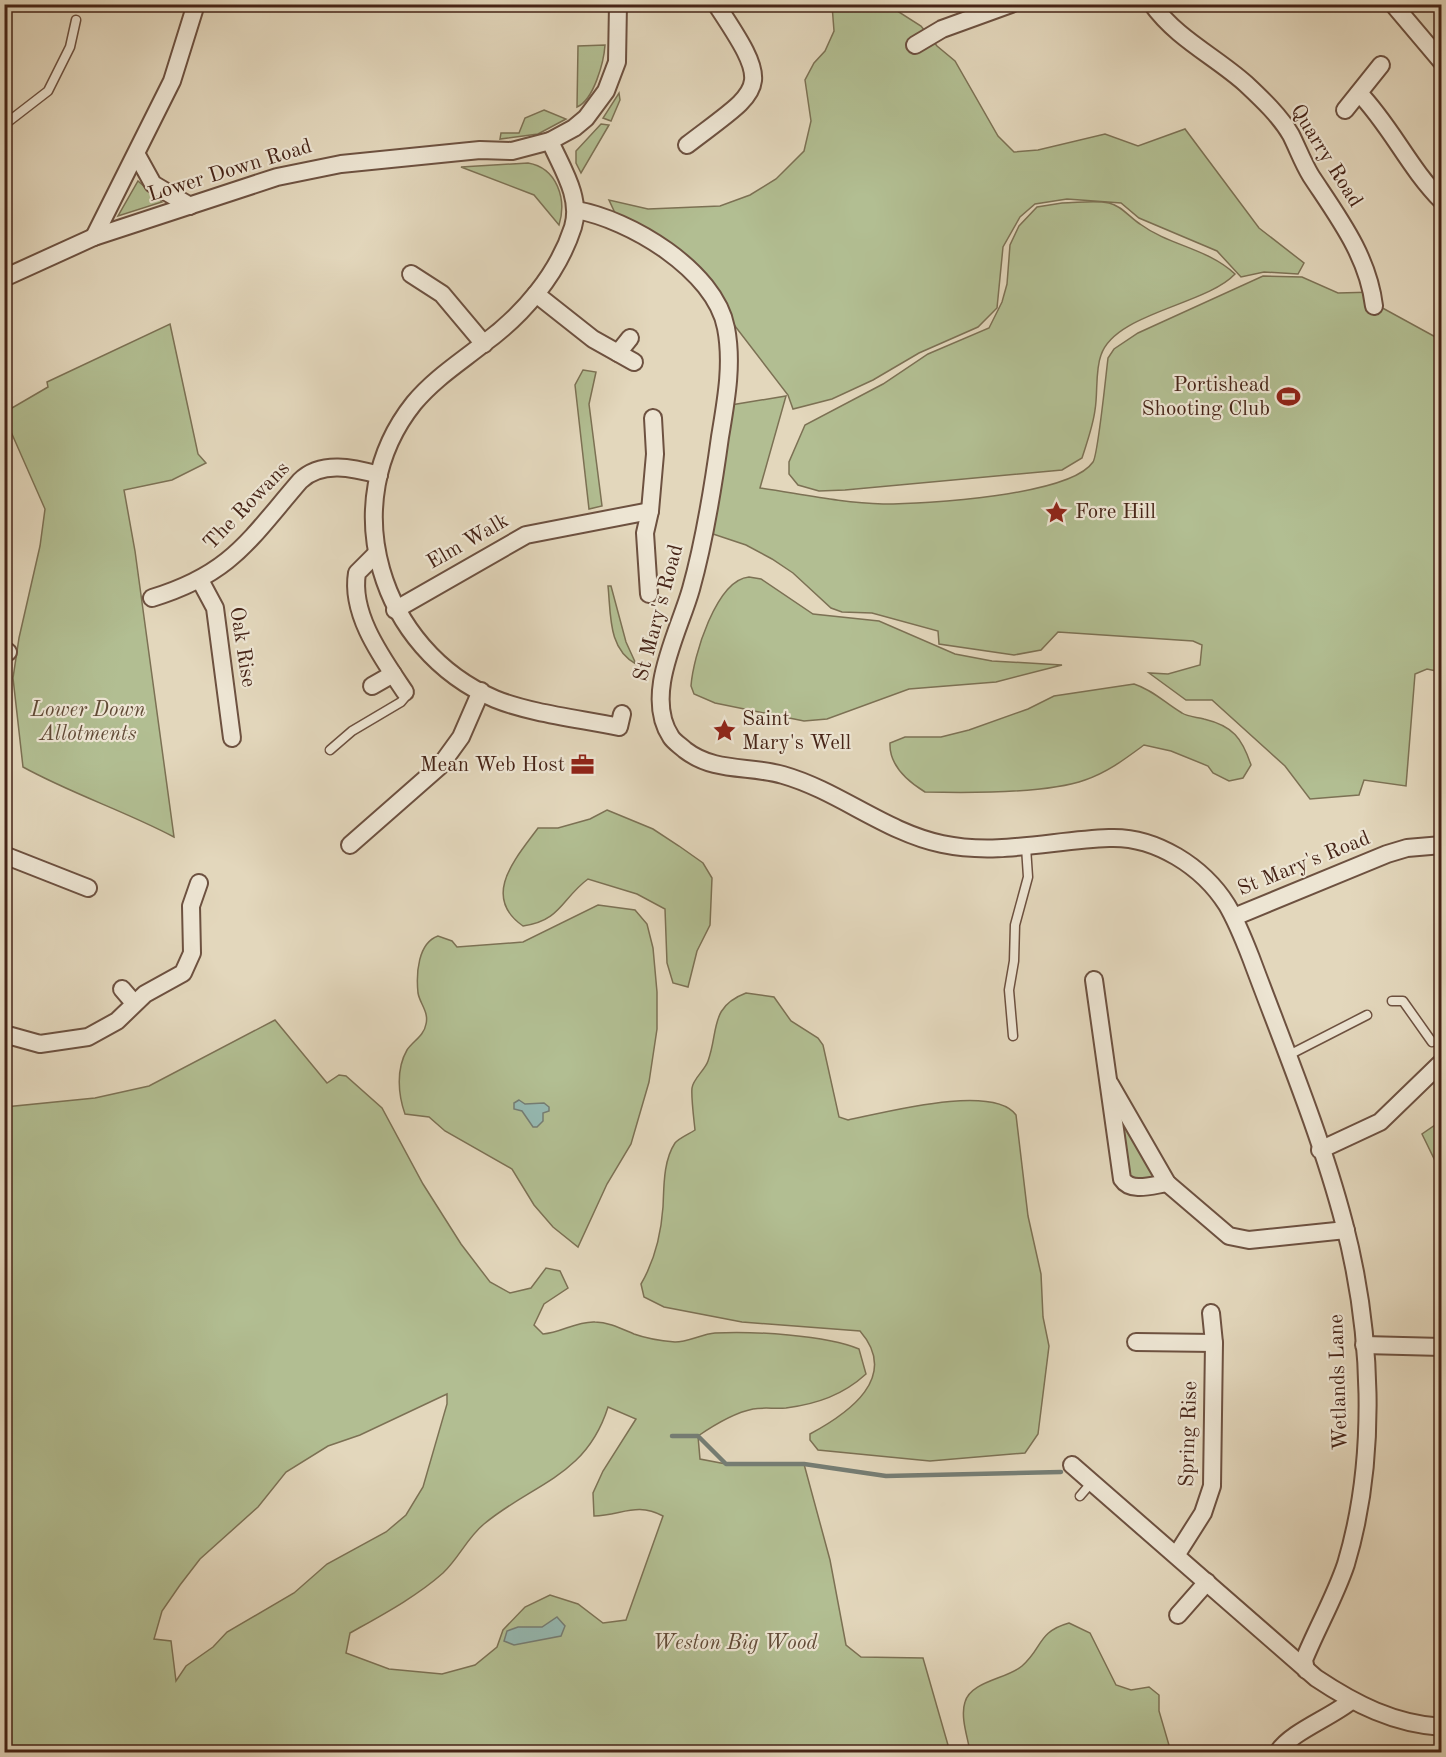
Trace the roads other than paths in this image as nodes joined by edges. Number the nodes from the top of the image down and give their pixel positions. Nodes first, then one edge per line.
1 (196, 4) edge
2 (618, 4) edge
3 (716, 4) edge
4 (1011, 4) edge
5 (1152, 4) edge
6 (1393, 4) edge
7 (981, 9) edge
8 (76, 20) dead end
9 (915, 45) dead end
10 (1442, 62) edge
11 (1381, 66) dead end
12 (1359, 93) junction
13 (1345, 110) dead end
14 (4, 125) edge
15 (550, 141) junction
16 (687, 145) dead end
17 (137, 154) junction
18 (1442, 201) edge
19 (190, 206) junction
20 (576, 210) junction
21 (94, 237) junction
22 (421, 277) dead end
23 (4, 278) edge
24 (536, 294) junction
25 (1374, 306) dead end
26 (630, 338) dead end
27 (484, 344) junction
28 (618, 353) junction
29 (634, 362) dead end
30 (653, 418) dead end
31 (379, 475) junction
32 (650, 512) junction
33 (377, 554) junction
34 (200, 580) junction
35 (649, 594) dead end
36 (152, 598) dead end
37 (395, 610) junction
38 (393, 674) junction
39 (372, 686) dead end
40 (405, 692) joint
41 (481, 692) junction
42 (622, 714) dead end
43 (235, 728) dead end
44 (330, 750) dead end
45 (355, 834) dead end
46 (1442, 845) edge
47 (1022, 847) junction
48 (4, 855) edge
49 (79, 889) dead end
50 (193, 890) dead end
51 (1234, 917) junction
52 (1094, 980) dead end
53 (122, 989) dead end
54 (1392, 1001) dead end
55 (134, 1003) junction
56 (1367, 1015) dead end
57 (4, 1034) edge
58 (1013, 1036) dead end
59 (1432, 1042) dead end
60 (1287, 1056) junction
61 (1442, 1062) edge
62 (1110, 1084) junction
63 (1320, 1149) junction
64 (1167, 1183) junction
65 (1346, 1230) junction
66 (1211, 1313) dead end
67 (1136, 1342) dead end
68 (1214, 1343) junction
69 (1364, 1345) junction
70 (1442, 1347) edge
71 (1072, 1465) dead end
72 (1092, 1482) junction
73 (1080, 1496) dead end
74 (1176, 1554) junction
75 (1207, 1582) junction
76 (1178, 1615) dead end
77 (1306, 1670) junction
78 (1351, 1701) junction
79 (1442, 1727) edge
80 (1278, 1752) edge

1 - 17 street
2 - 15 street, Lower Down Road
3 - 16 street
4 - 7 street
5 - 25 street, Quarry Road
6 - 10 street
7 - 9 street
8 - 14 lane
11 - 12 street
12 - 13 street
12 - 18 street
15 - 19 street, Lower Down Road
15 - 20 street
17 - 19 street
17 - 21 street
19 - 21 street, Lower Down Road
20 - 24 street
20 - 47 street, St Mary's Road
21 - 23 street, Lower Down Road
22 - 27 street
24 - 27 street
24 - 28 street
26 - 28 street
27 - 31 street
28 - 29 street
30 - 32 street
31 - 33 street
31 - 34 street, The Rowans
32 - 35 street
32 - 37 street, Elm Walk
33 - 37 street
33 - 38 street
34 - 36 street, The Rowans
34 - 43 street, Oak Rise
37 - 41 street
38 - 39 street
38 - 40 street
40 - 44 lane
41 - 42 street
41 - 45 street
46 - 51 street, St Mary's Road
47 - 51 street, St Mary's Road
47 - 58 lane
48 - 49 street
50 - 55 street
51 - 60 street, Wetlands Lane
52 - 62 street
53 - 55 street
54 - 59 lane
55 - 57 street
56 - 60 lane
60 - 63 street, Wetlands Lane
61 - 63 street
62 - 64 street
62 - 64 street
63 - 65 street, Wetlands Lane
64 - 65 street
65 - 69 street, Wetlands Lane
66 - 68 street, Spring Rise
67 - 68 street
68 - 74 street, Spring Rise
69 - 70 street
69 - 77 street, Wetlands Lane
71 - 72 street
72 - 73 lane
72 - 74 street
74 - 75 street
75 - 76 street
75 - 77 street
77 - 78 street
78 - 79 street
78 - 80 street

